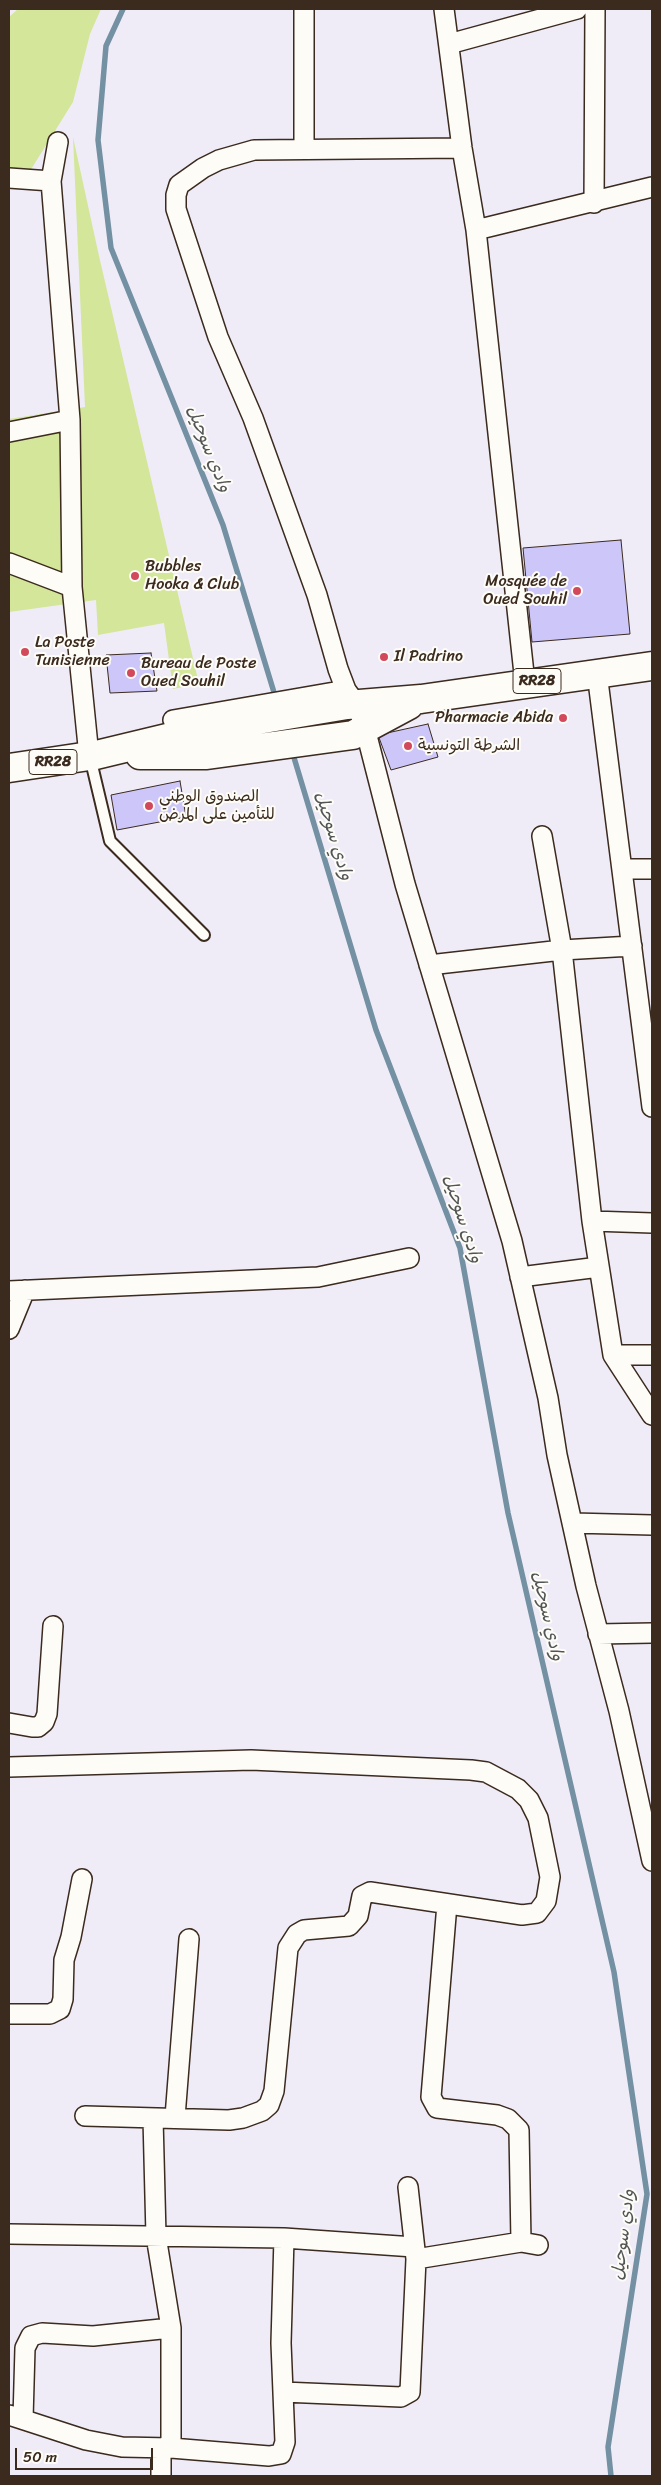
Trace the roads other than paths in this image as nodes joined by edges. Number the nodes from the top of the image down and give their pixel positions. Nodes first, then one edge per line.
1 (304, 9) edge
2 (444, 9) edge
3 (577, 9) edge
4 (595, 9) edge
5 (449, 44) junction
6 (58, 142) dead end
7 (462, 148) junction
8 (304, 149) junction
9 (9, 178) edge
10 (51, 181) junction
11 (652, 188) edge
12 (594, 203) junction
13 (476, 230) junction
14 (70, 420) junction
15 (9, 432) edge
16 (9, 563) edge
17 (72, 587) junction
18 (652, 666) edge
19 (597, 673) junction
20 (525, 683) junction
21 (350, 709) junction
22 (173, 720) dead end
23 (93, 756) junction
24 (9, 768) edge
25 (542, 836) dead end
26 (652, 868) edge
27 (622, 869) junction
28 (204, 935) dead end
29 (632, 946) junction
30 (562, 950) junction
31 (429, 965) junction
32 (645, 991) edge
33 (652, 1107) edge
34 (592, 1221) junction
35 (652, 1223) edge
36 (409, 1258) dead end
37 (599, 1267) junction
38 (520, 1277) junction
39 (17, 1291) edge
40 (9, 1330) edge
41 (613, 1355) junction
42 (652, 1355) edge
43 (652, 1415) edge
44 (572, 1523) junction
45 (652, 1525) edge
46 (53, 1626) dead end
47 (652, 1632) edge
48 (598, 1634) junction
49 (9, 1723) edge
50 (9, 1767) edge
51 (652, 1861) edge
52 (82, 1879) dead end
53 (447, 1904) junction
54 (189, 1939) dead end
55 (9, 2014) edge
56 (85, 2116) dead end
57 (175, 2117) junction
58 (153, 2118) junction
59 (408, 2187) dead end
60 (9, 2234) edge
61 (156, 2236) junction
62 (284, 2238) junction
63 (415, 2253) junction
64 (171, 2328) junction
65 (283, 2392) junction
66 (16, 2417) edge
67 (166, 2448) junction
68 (161, 2476) edge

1 - 8 street
2 - 5 street
3 - 5 street
4 - 12 street
5 - 7 street
6 - 10 street
7 - 8 street
7 - 13 street
8 - 21 street
9 - 10 street
10 - 14 street
11 - 12 street
12 - 13 street
13 - 20 street
14 - 15 street
14 - 17 street
16 - 17 street
17 - 23 street
18 - 19 main road, RR28
19 - 20 main road, RR28
19 - 27 street
20 - 21 main road, RR28
21 - 22 street
21 - 23 main road, RR28
21 - 31 street
23 - 24 main road, RR28
23 - 28 lane
25 - 30 street
26 - 27 street
27 - 29 street
29 - 30 street
29 - 32 street
30 - 31 street
30 - 34 street
31 - 38 street
32 - 33 street
34 - 35 street
34 - 37 street
36 - 39 street
37 - 38 street
37 - 41 street
38 - 44 street
39 - 40 street
41 - 42 street
41 - 43 street
44 - 45 street
44 - 48 street
46 - 49 street
47 - 48 street
48 - 51 street
50 - 53 street
52 - 55 street
53 - 57 street
53 - 63 street
54 - 57 street
56 - 58 street
57 - 58 street
58 - 61 street
59 - 63 street
60 - 61 street
61 - 62 street
61 - 64 street
62 - 63 street
62 - 65 street
63 - 65 street
64 - 66 street
64 - 67 street
65 - 67 street
66 - 67 street
67 - 68 street

